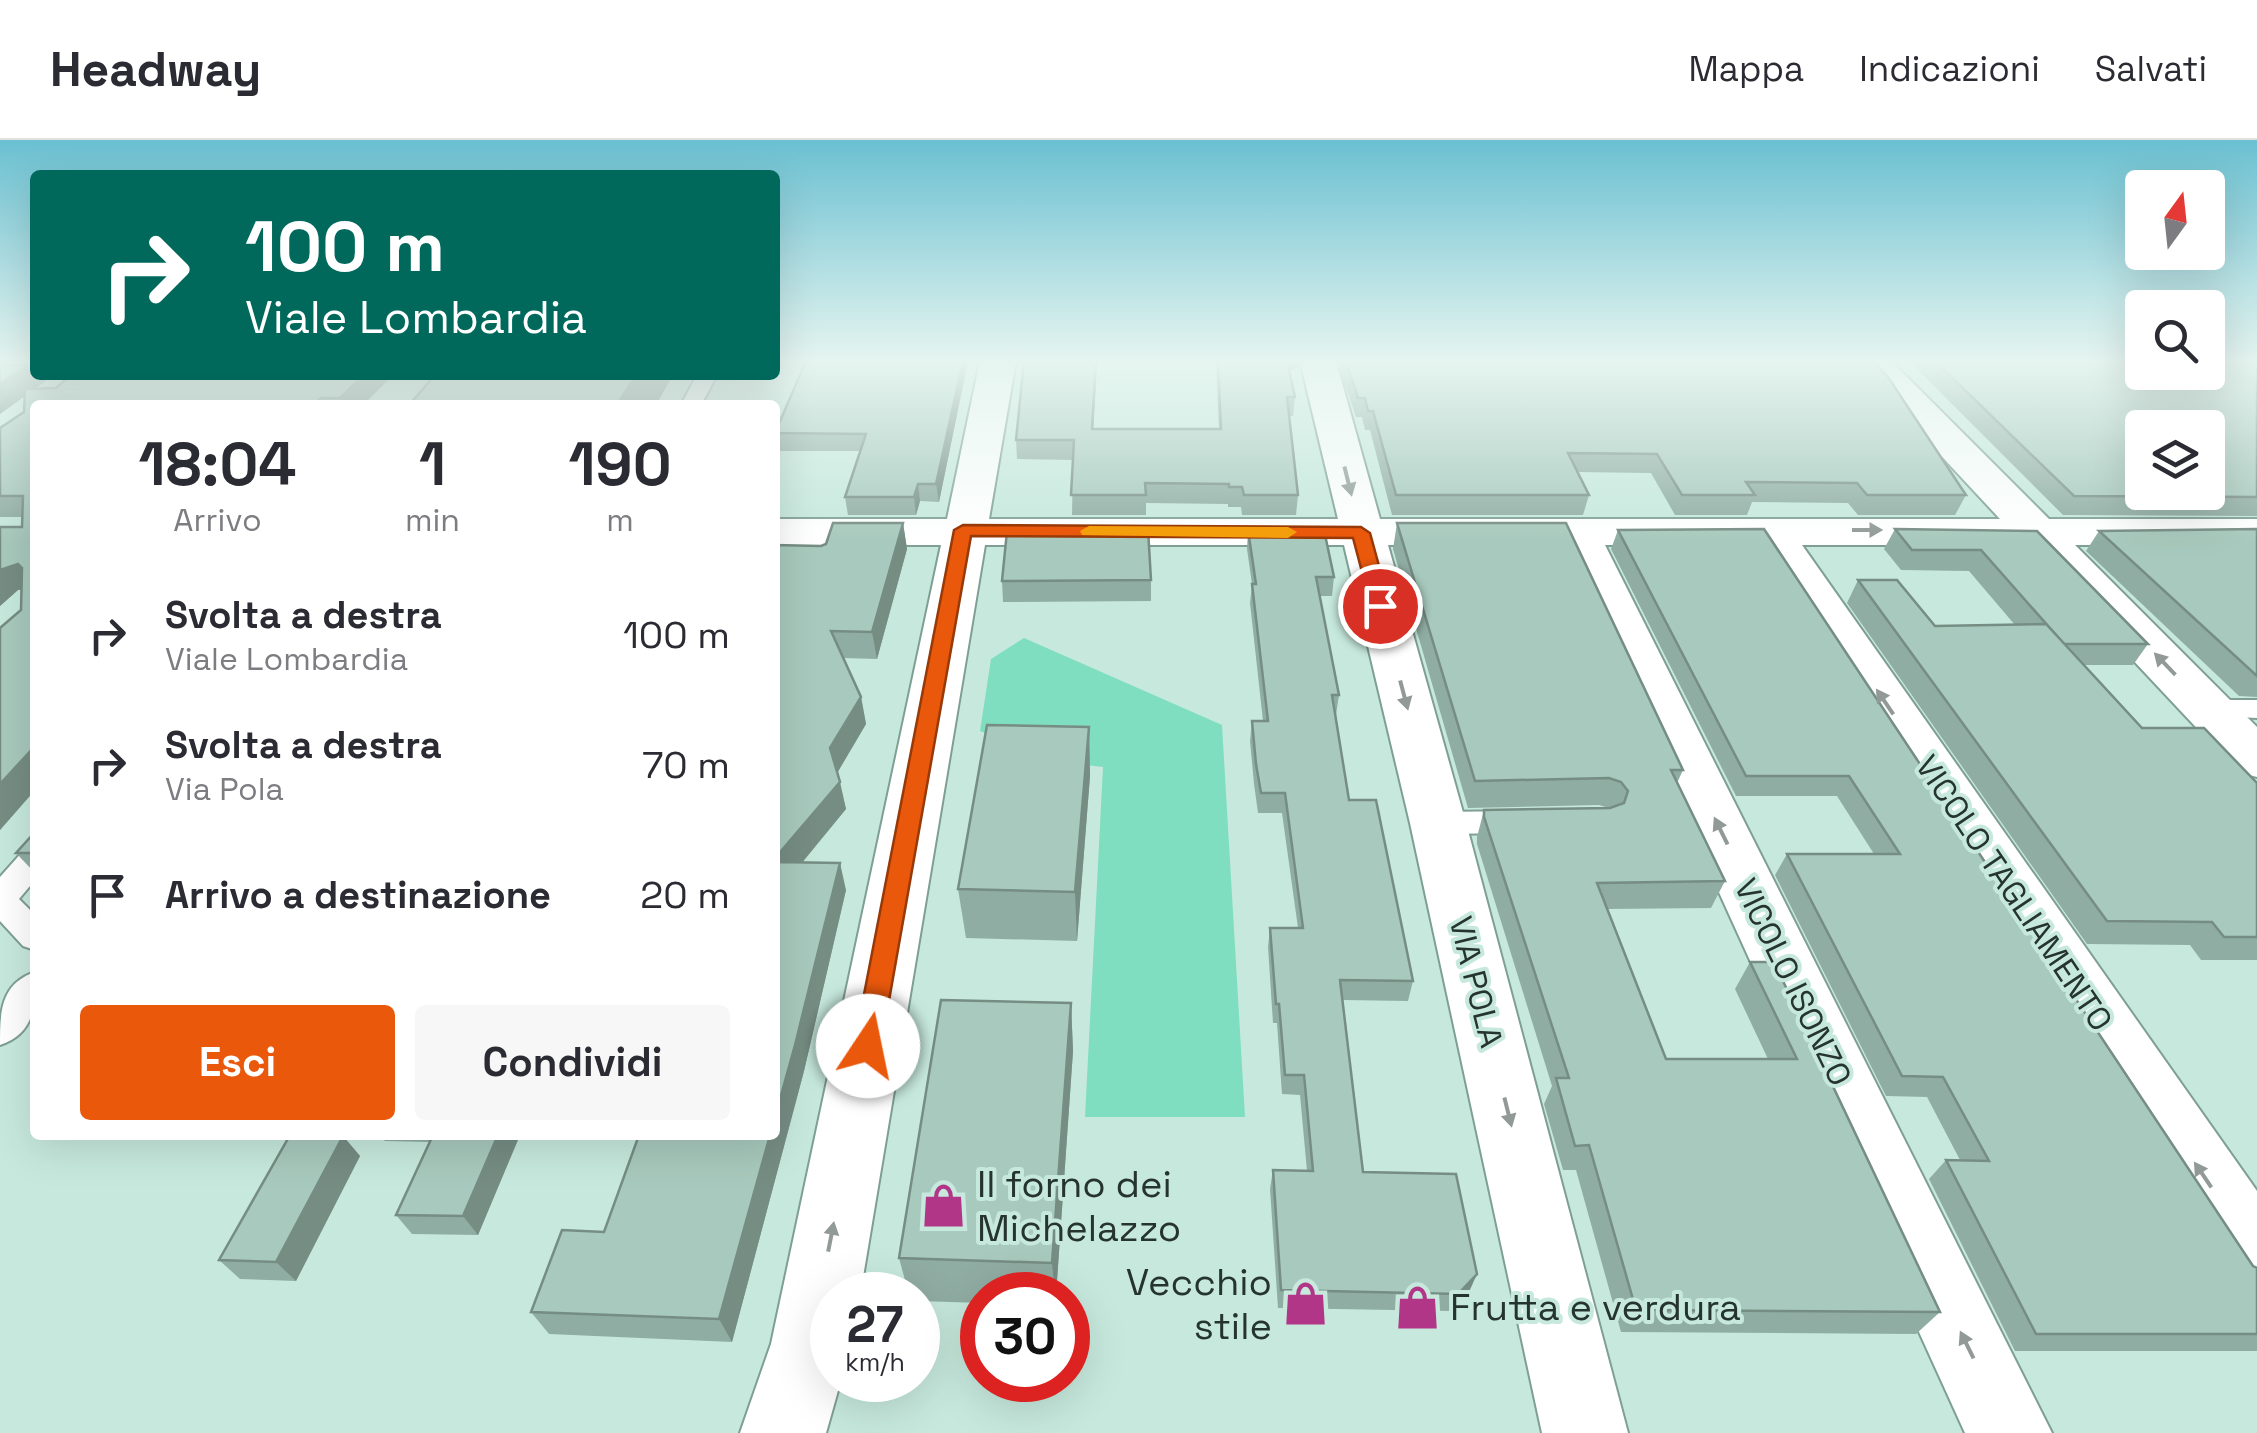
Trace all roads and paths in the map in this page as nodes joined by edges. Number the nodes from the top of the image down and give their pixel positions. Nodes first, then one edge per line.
1 (986, 421) edge
2 (1333, 421) edge
3 (1930, 421) edge
4 (963, 530) junction
5 (1770, 530) junction
6 (2035, 530) junction
7 (780, 532) edge
8 (1577, 532) junction
9 (2257, 532) edge
10 (1361, 533) junction
11 (2208, 709) junction
12 (2257, 709) edge
13 (2257, 759) edge
14 (1545, 821) edge
15 (1438, 823) junction
16 (30, 864) edge
17 (0, 900) edge
18 (30, 932) edge
19 (30, 992) edge
20 (0, 1030) edge
21 (2257, 1256) edge
22 (783, 1433) edge
23 (1585, 1433) edge
24 (2009, 1433) edge

1 - 4 street
2 -> 10 street, VIA POLA
3 - 6 street
4 - 7 street
4 - 10 street
22 -> 4 street
5 -> 6 street
5 - 8 street
21 -> 5 street, VICOLO TAGLIAMENTO
6 - 9 street
11 -> 6 street
8 - 10 street
24 -> 8 street, VICOLO ISONZO
10 -> 15 street, VIA POLA
11 - 12 lane
11 - 13 street
14 - 15 lane
15 -> 23 street, VIA POLA
16 - 17 lane
17 - 18 lane
19 - 20 lane

